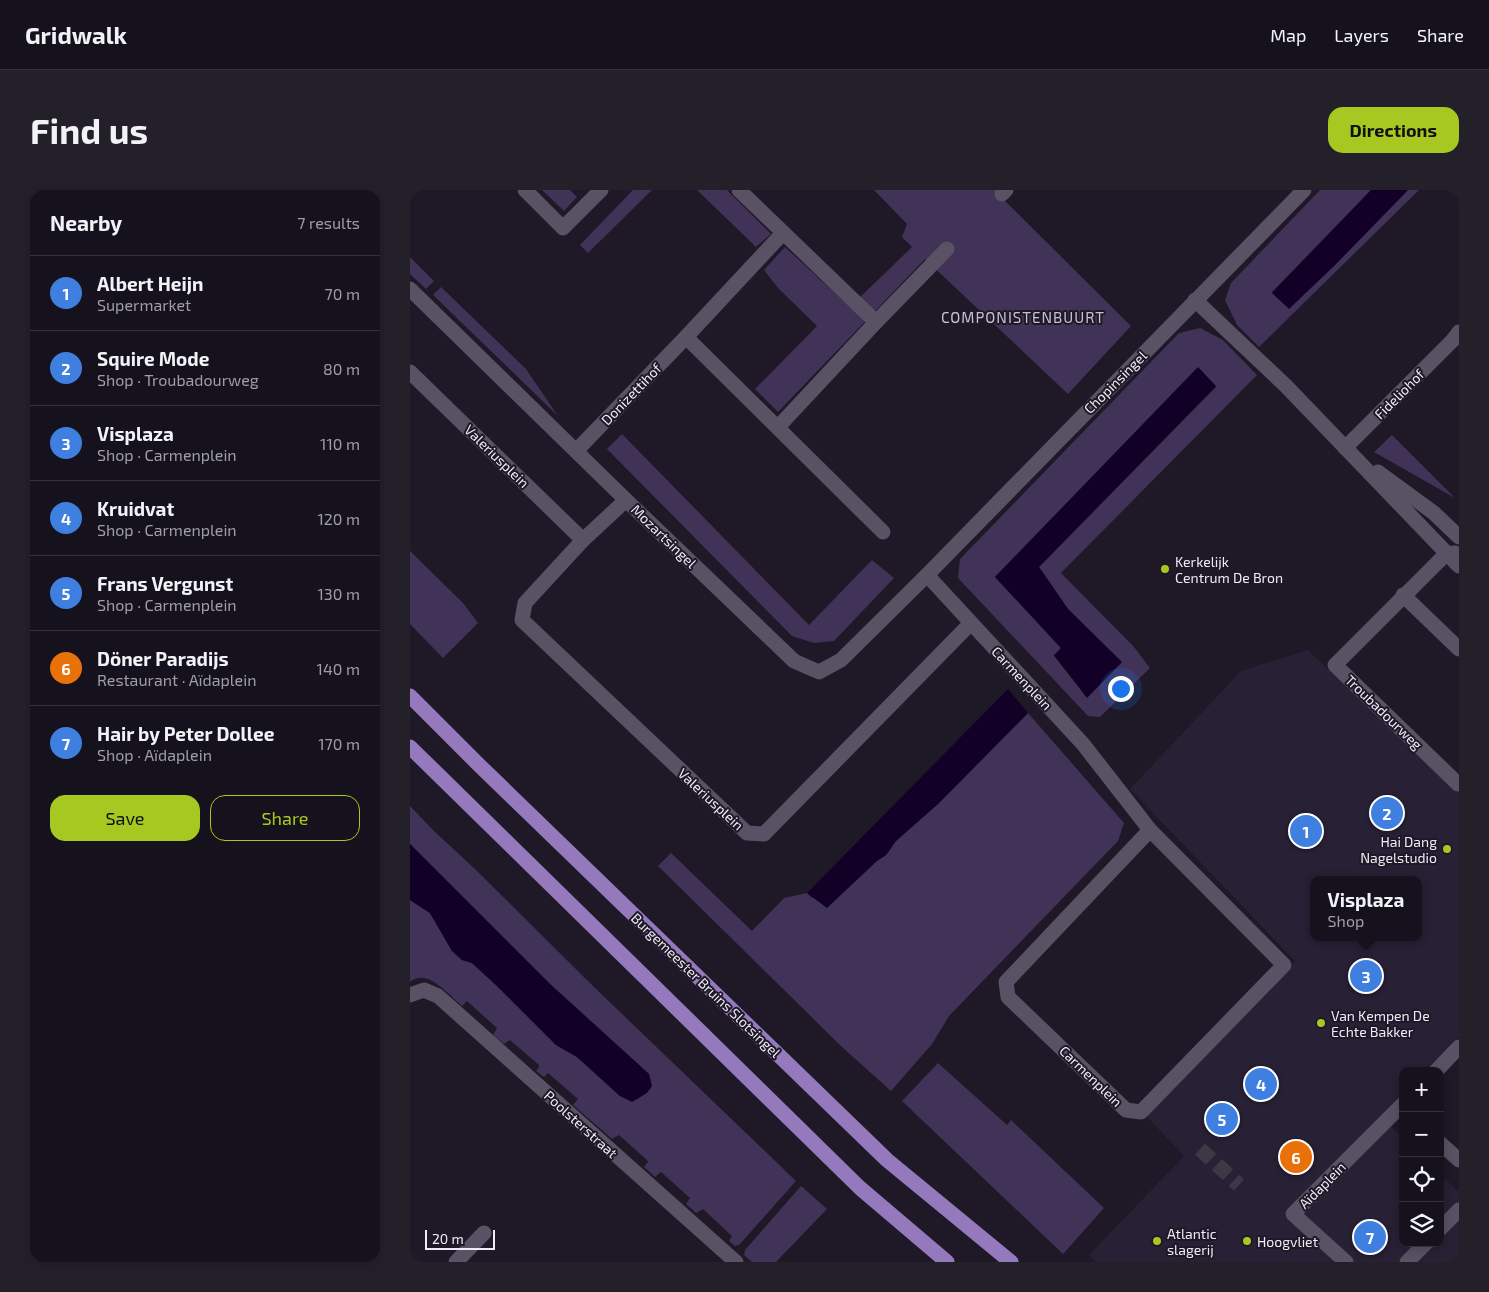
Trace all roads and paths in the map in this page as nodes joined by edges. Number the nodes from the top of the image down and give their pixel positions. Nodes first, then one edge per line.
1 (601, 190) edge
2 (739, 190) edge
3 (1304, 190) edge
4 (528, 191) edge
5 (783, 233) junction
6 (948, 250) dead end
7 (410, 289) edge
8 (1195, 300) junction
9 (876, 322) junction
10 (686, 337) junction
11 (1457, 340) edge
12 (410, 372) edge
13 (778, 427) junction
14 (1345, 448) junction
15 (576, 451) junction
16 (626, 500) junction
17 (883, 532) dead end
18 (1459, 537) edge
19 (583, 540) junction
20 (1452, 553) edge
21 (1459, 566) edge
22 (927, 575) junction
23 (1403, 596) junction
24 (971, 623) junction
25 (1459, 649) edge
26 (410, 696) edge
27 (410, 747) edge
28 (1459, 783) edge
29 (1150, 830) junction
30 (417, 992) edge
31 (1459, 1047) edge
32 (1440, 1067) edge
33 (1399, 1108) edge
34 (1444, 1147) edge
35 (1459, 1160) edge
36 (1459, 1210) edge
37 (1444, 1225) edge
38 (484, 1233) dead end
39 (1422, 1247) edge
40 (456, 1262) edge
41 (736, 1262) edge
42 (947, 1262) edge
43 (1011, 1262) edge
44 (1346, 1262) edge
45 (1407, 1262) edge

1 - 4 street
2 - 5 street
3 - 8 street, Chopinsingel
5 - 9 street
5 - 10 street, Donizettihof
6 - 9 street
7 - 15 street, Mozartsingel
8 - 14 street
8 - 22 street, Chopinsingel
9 - 13 street
10 - 13 street
10 - 15 street, Donizettihof
11 - 14 street, Fideliohof
12 - 19 street, Valeriusplein
13 - 17 street
14 - 18 street
14 - 20 street
15 - 16 street, Mozartsingel
16 - 19 street, Valeriusplein
16 - 22 street, Mozartsingel
19 - 24 street, Valeriusplein
20 - 21 street
20 - 23 street, Troubadourweg
22 - 24 street, Carmenplein
23 - 25 street
23 - 28 street, Troubadourweg
24 - 29 street, Carmenplein
26 - 43 main road, Burgemeester Bruins Slotsingel
27 - 42 main road
29 - 29 street, Carmenplein
30 - 41 street, Poolsterstraat
31 - 32 street
33 - 44 street, Aïdaplein
34 - 35 street
36 - 37 street
38 - 40 street
39 - 45 street

